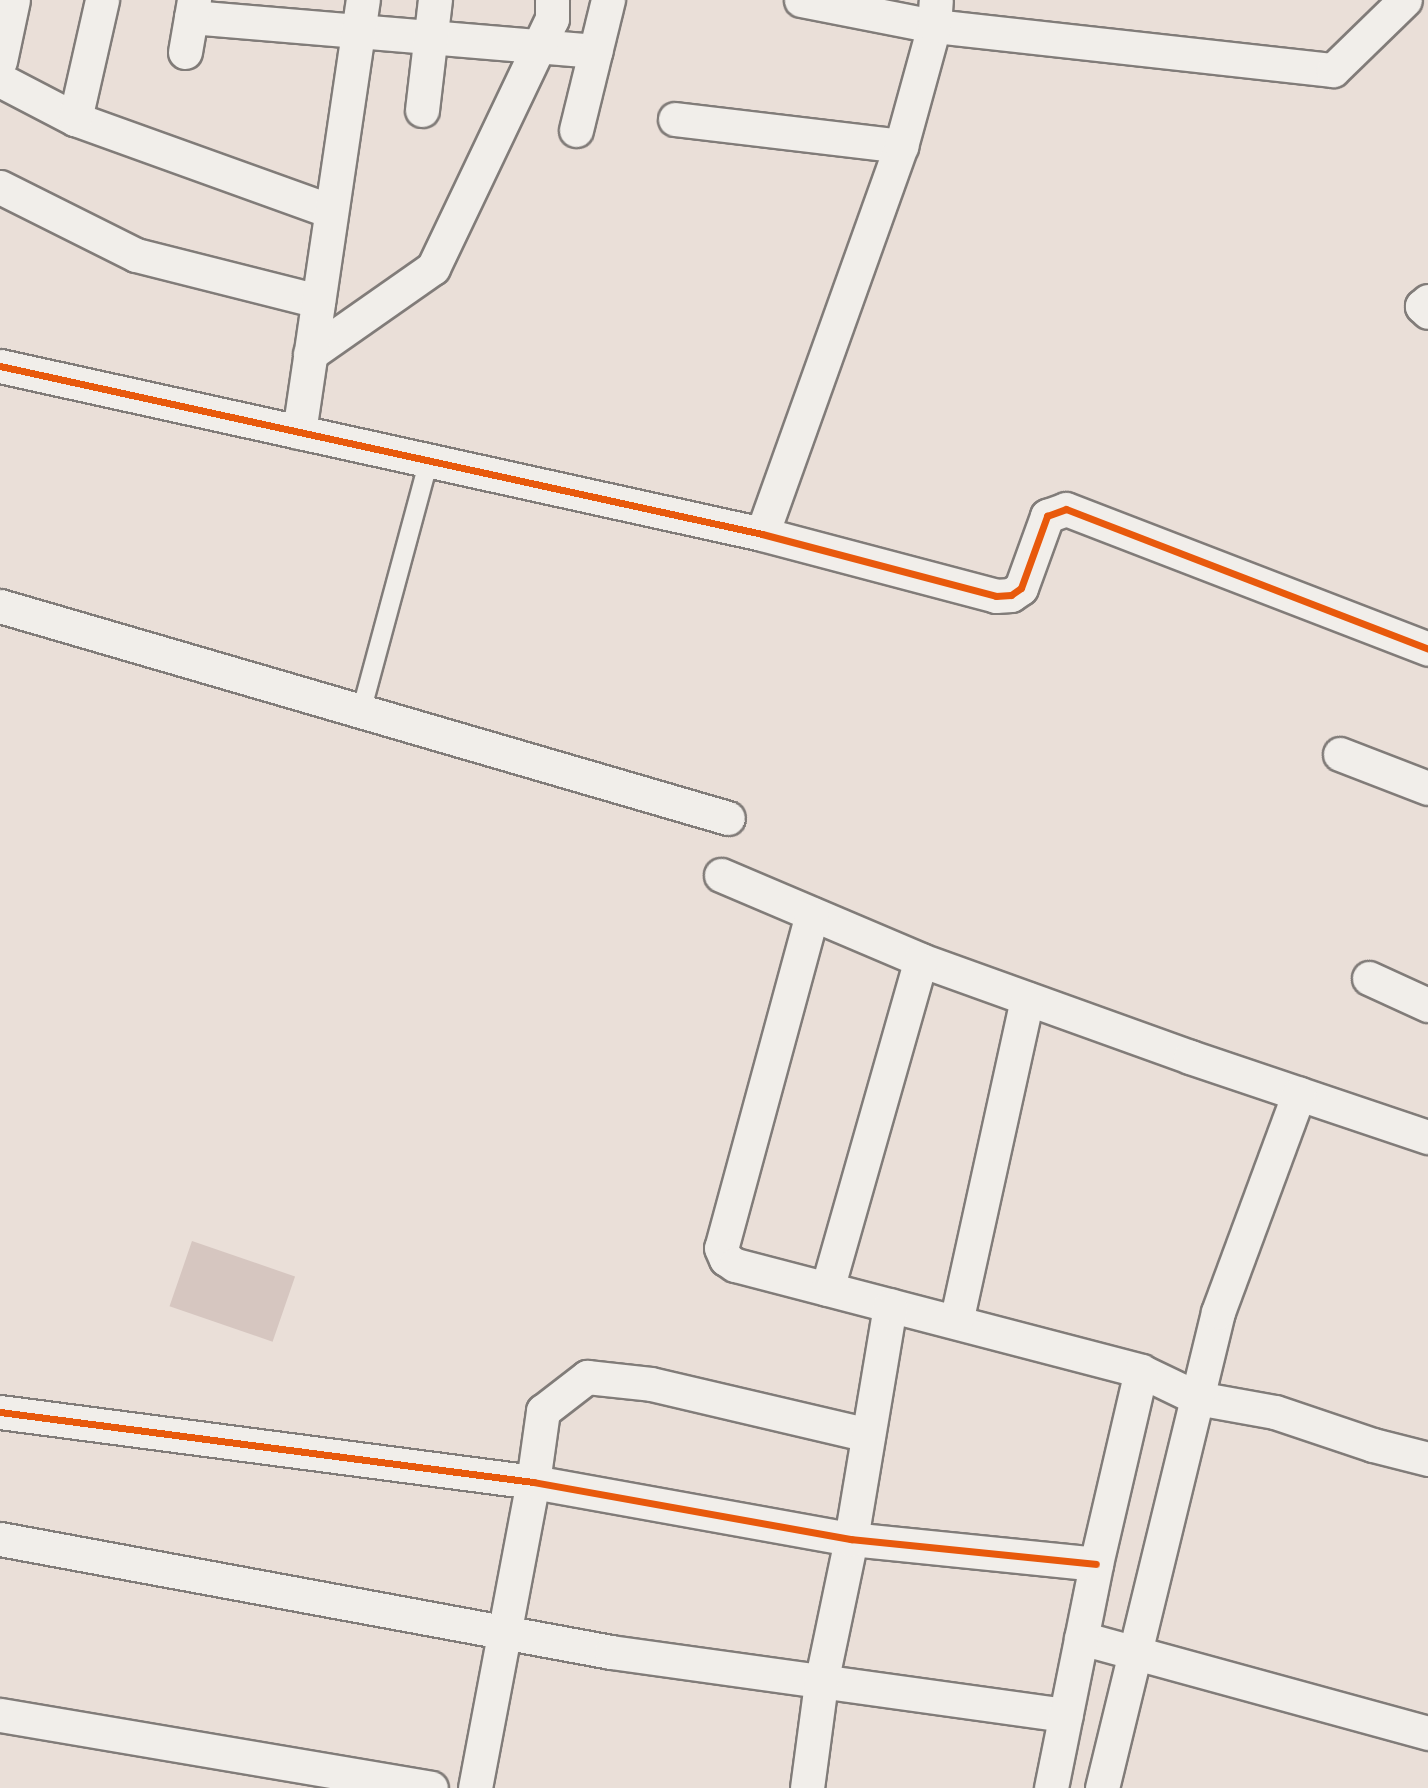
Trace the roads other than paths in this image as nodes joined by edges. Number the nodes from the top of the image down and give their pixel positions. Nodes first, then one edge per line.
1 (13, 0) edge
2 (102, 0) edge
3 (363, 0) edge
4 (435, 0) edge
5 (552, 0) edge
6 (608, 0) edge
7 (801, 0) edge
8 (1405, 0) edge
9 (193, 9) edge
10 (935, 13) edge
11 (358, 33) junction
12 (430, 38) junction
13 (539, 47) junction
14 (596, 51) junction
15 (185, 52) dead end
16 (0, 61) edge
17 (0, 80) edge
18 (422, 110) dead end
19 (75, 119) junction
20 (675, 119) dead end
21 (576, 130) dead end
22 (901, 146) junction
23 (0, 187) edge
24 (331, 211) junction
25 (318, 301) junction
26 (1428, 301) edge
27 (1428, 312) edge
28 (310, 354) junction
29 (0, 366) edge
30 (299, 432) junction
31 (429, 460) junction
32 (762, 534) junction
33 (0, 606) edge
34 (1428, 649) edge
35 (361, 712) junction
36 (1339, 754) dead end
37 (1428, 788) edge
38 (727, 818) dead end
39 (720, 875) dead end
40 (812, 914) junction
41 (920, 960) junction
42 (1368, 978) dead end
43 (1027, 999) junction
44 (1428, 1005) edge
45 (1299, 1093) junction
46 (1428, 1137) edge
47 (827, 1289) junction
48 (890, 1305) junction
49 (956, 1322) junction
50 (1141, 1371) junction
51 (1197, 1398) junction
52 (0, 1412) edge
53 (868, 1435) junction
54 (1428, 1459) edge
55 (533, 1482) junction
56 (0, 1539) edge
57 (851, 1539) junction
58 (1096, 1564) junction
59 (503, 1633) junction
60 (1081, 1638) junction
61 (1135, 1652) junction
62 (821, 1683) junction
63 (0, 1715) edge
64 (1066, 1715) junction
65 (1428, 1733) edge
66 (431, 1788) edge
67 (475, 1788) edge
68 (807, 1788) edge
69 (1051, 1788) edge
70 (1102, 1788) edge

1 - 16 street
2 - 19 street
3 - 11 street
4 - 12 street
5 - 13 street
6 - 14 street
7 - 10 street
8 - 10 street
9 - 11 street
9 - 15 street
10 - 22 street
11 - 12 street
11 - 24 street
12 - 13 street
12 - 18 street
13 - 14 street
13 - 28 street
14 - 21 street
17 - 19 street
19 - 24 street
20 - 22 street
22 - 32 street
23 - 25 street
24 - 25 street
25 - 28 street
26 - 27 street
28 - 30 street
29 - 30 street
30 - 31 street
31 - 32 street
31 - 35 lane
32 - 34 street
33 - 35 street
35 - 38 street
36 - 37 street
39 - 40 street
40 - 41 street
40 - 47 street
41 - 43 street
41 - 47 street
42 - 44 street
43 - 45 street
43 - 49 street
45 - 46 street
45 - 51 street
47 - 48 street
48 - 49 street
48 - 53 street
49 - 50 street
50 - 51 street
50 - 58 street
51 - 54 street
51 - 61 street
52 - 55 street
53 - 55 street
53 - 57 street
55 - 57 street
55 - 59 street
56 - 59 street
57 - 58 street
57 - 62 street
58 - 60 street
59 - 62 street
59 - 67 street
60 - 61 street
60 - 64 street
61 - 65 street
61 - 70 street
62 - 64 street
62 - 68 street
63 - 66 street
64 - 69 street

